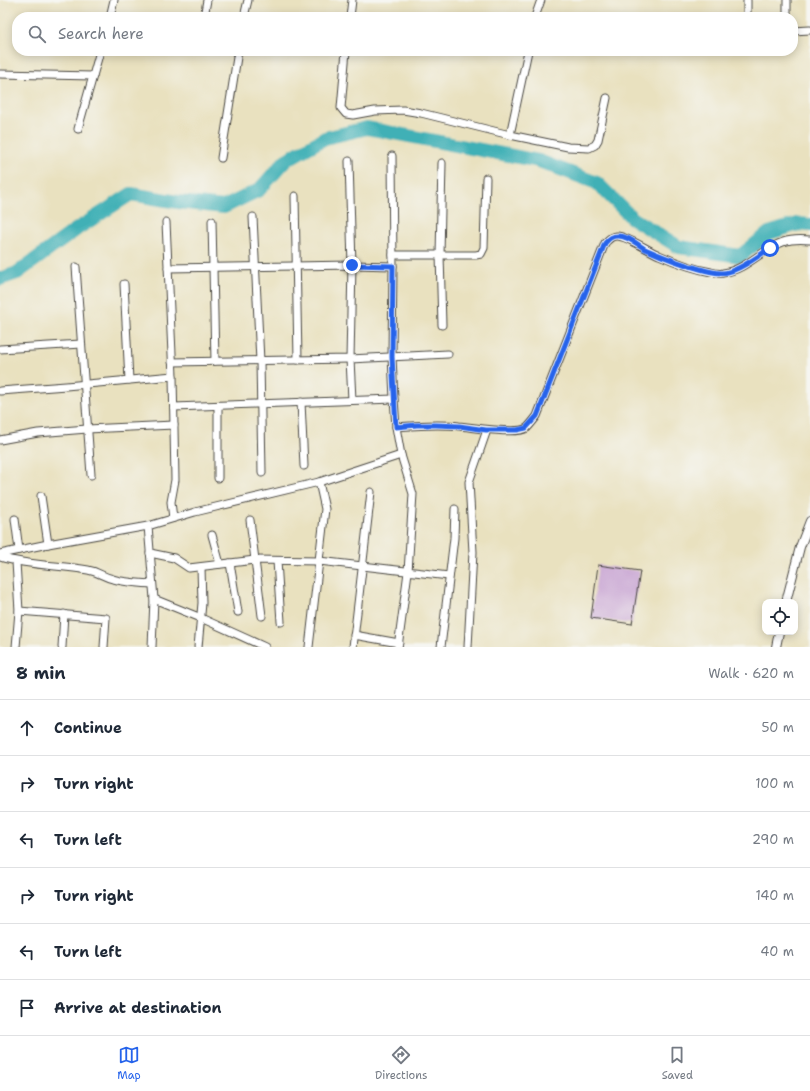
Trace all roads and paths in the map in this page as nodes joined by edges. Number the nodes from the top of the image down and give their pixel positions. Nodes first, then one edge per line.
1 (114, 0) edge
2 (207, 0) edge
3 (248, 0) edge
4 (352, 0) edge
5 (541, 0) edge
6 (747, 0) edge
7 (787, 0) edge
8 (111, 12) edge
9 (205, 12) edge
10 (245, 12) edge
11 (351, 12) edge
12 (537, 12) edge
13 (747, 12) edge
14 (787, 12) edge
15 (810, 30) edge
16 (798, 31) edge
17 (99, 56) edge
18 (237, 56) edge
19 (346, 56) edge
20 (527, 56) edge
21 (0, 74) edge
22 (93, 76) junction
23 (607, 98) dead end
24 (78, 129) dead end
25 (510, 135) junction
26 (392, 156) dead end
27 (220, 158) dead end
28 (350, 161) dead end
29 (442, 163) dead end
30 (486, 178) dead end
31 (295, 196) dead end
32 (253, 216) dead end
33 (212, 221) dead end
34 (166, 222) dead end
35 (810, 240) edge
36 (393, 255) junction
37 (440, 255) junction
38 (352, 265) junction
39 (255, 266) junction
40 (297, 266) junction
41 (393, 266) junction
42 (76, 267) dead end
43 (213, 267) junction
44 (168, 268) junction
45 (124, 284) dead end
46 (442, 325) dead end
47 (81, 344) junction
48 (0, 349) edge
49 (448, 354) dead end
50 (392, 357) junction
51 (350, 359) junction
52 (298, 360) junction
53 (260, 361) junction
54 (172, 362) junction
55 (216, 362) junction
56 (173, 376) junction
57 (129, 380) junction
58 (84, 384) junction
59 (0, 391) edge
60 (394, 399) junction
61 (352, 400) junction
62 (301, 402) junction
63 (261, 404) junction
64 (218, 406) junction
65 (174, 407) junction
66 (174, 425) junction
67 (396, 427) junction
68 (87, 429) junction
69 (486, 430) junction
70 (0, 440) edge
71 (401, 455) junction
72 (304, 466) dead end
73 (262, 473) dead end
74 (91, 475) dead end
75 (218, 478) dead end
76 (319, 482) junction
77 (371, 492) dead end
78 (41, 496) dead end
79 (455, 509) dead end
80 (173, 518) junction
81 (15, 519) dead end
82 (250, 520) dead end
83 (809, 524) edge
84 (148, 526) junction
85 (212, 535) dead end
86 (48, 544) junction
87 (19, 550) junction
88 (150, 553) junction
89 (0, 554) edge
90 (0, 557) edge
91 (255, 560) junction
92 (277, 561) junction
93 (319, 561) junction
94 (16, 562) junction
95 (230, 563) junction
96 (220, 564) junction
97 (362, 566) junction
98 (201, 567) junction
99 (408, 572) junction
100 (449, 576) junction
101 (152, 584) junction
102 (154, 599) junction
103 (787, 599) edge
104 (19, 611) junction
105 (238, 612) dead end
106 (64, 614) junction
107 (262, 616) dead end
108 (201, 618) junction
109 (281, 622) dead end
110 (354, 635) junction
111 (778, 635) edge
112 (246, 638) junction
113 (399, 645) edge
114 (16, 647) edge
115 (62, 647) edge
116 (104, 647) edge
117 (152, 647) edge
118 (198, 647) edge
119 (245, 647) edge
120 (265, 647) edge
121 (309, 647) edge
122 (353, 647) edge
123 (441, 647) edge
124 (468, 647) edge
125 (776, 647) edge

1 - 8 street
2 - 9 street
3 - 10 street
4 - 11 street
5 - 12 street
6 - 13 street
7 - 14 street
15 - 16 street
17 - 22 street
18 - 27 street
19 - 25 street
20 - 25 street
21 - 22 street
22 - 24 street
23 - 25 street
26 - 36 street
28 - 38 street
29 - 37 street
30 - 37 street
31 - 40 street
32 - 39 street
33 - 43 street
34 - 44 street
35 - 69 street
36 - 37 street
36 - 41 street
37 - 46 street
38 - 40 street
38 - 41 street
38 - 51 street
39 - 40 street
39 - 43 street
39 - 53 street
40 - 52 street
41 - 50 street
42 - 47 street
43 - 44 street
43 - 55 street
44 - 54 street
45 - 57 street
47 - 48 street
47 - 58 street
49 - 50 street
50 - 51 street
50 - 60 street
51 - 52 street
51 - 61 street
52 - 53 street
53 - 55 street
53 - 63 street
54 - 55 street
54 - 56 street
56 - 57 street
56 - 65 street
57 - 58 street
58 - 59 street
58 - 68 street
60 - 61 street
60 - 67 street
61 - 62 street
62 - 63 street
62 - 72 street
63 - 64 street
63 - 73 street
64 - 65 street
64 - 75 street
65 - 66 street
66 - 68 street
66 - 80 street
67 - 69 street
67 - 71 street
68 - 70 street
68 - 74 street
69 - 124 street
71 - 76 street
71 - 99 street
76 - 80 street
76 - 93 street
77 - 97 street
78 - 86 street
79 - 100 street
80 - 84 street
81 - 87 street
82 - 91 street
83 - 103 street
84 - 86 street
84 - 88 street
85 - 96 street
86 - 87 street
87 - 89 street
88 - 98 street
88 - 101 street
90 - 94 street
91 - 92 street
91 - 95 street
91 - 107 street
92 - 93 street
92 - 109 street
93 - 97 street
93 - 121 street
94 - 101 street
94 - 104 street
95 - 96 street
95 - 105 street
96 - 98 street
97 - 99 street
97 - 110 street
98 - 108 street
99 - 100 street
99 - 113 street
100 - 123 street
101 - 102 street
102 - 108 street
102 - 117 street
104 - 106 street
104 - 114 street
106 - 115 street
106 - 116 street
108 - 112 street
108 - 118 street
110 - 113 street
110 - 122 street
111 - 125 street
112 - 119 street
112 - 120 street

